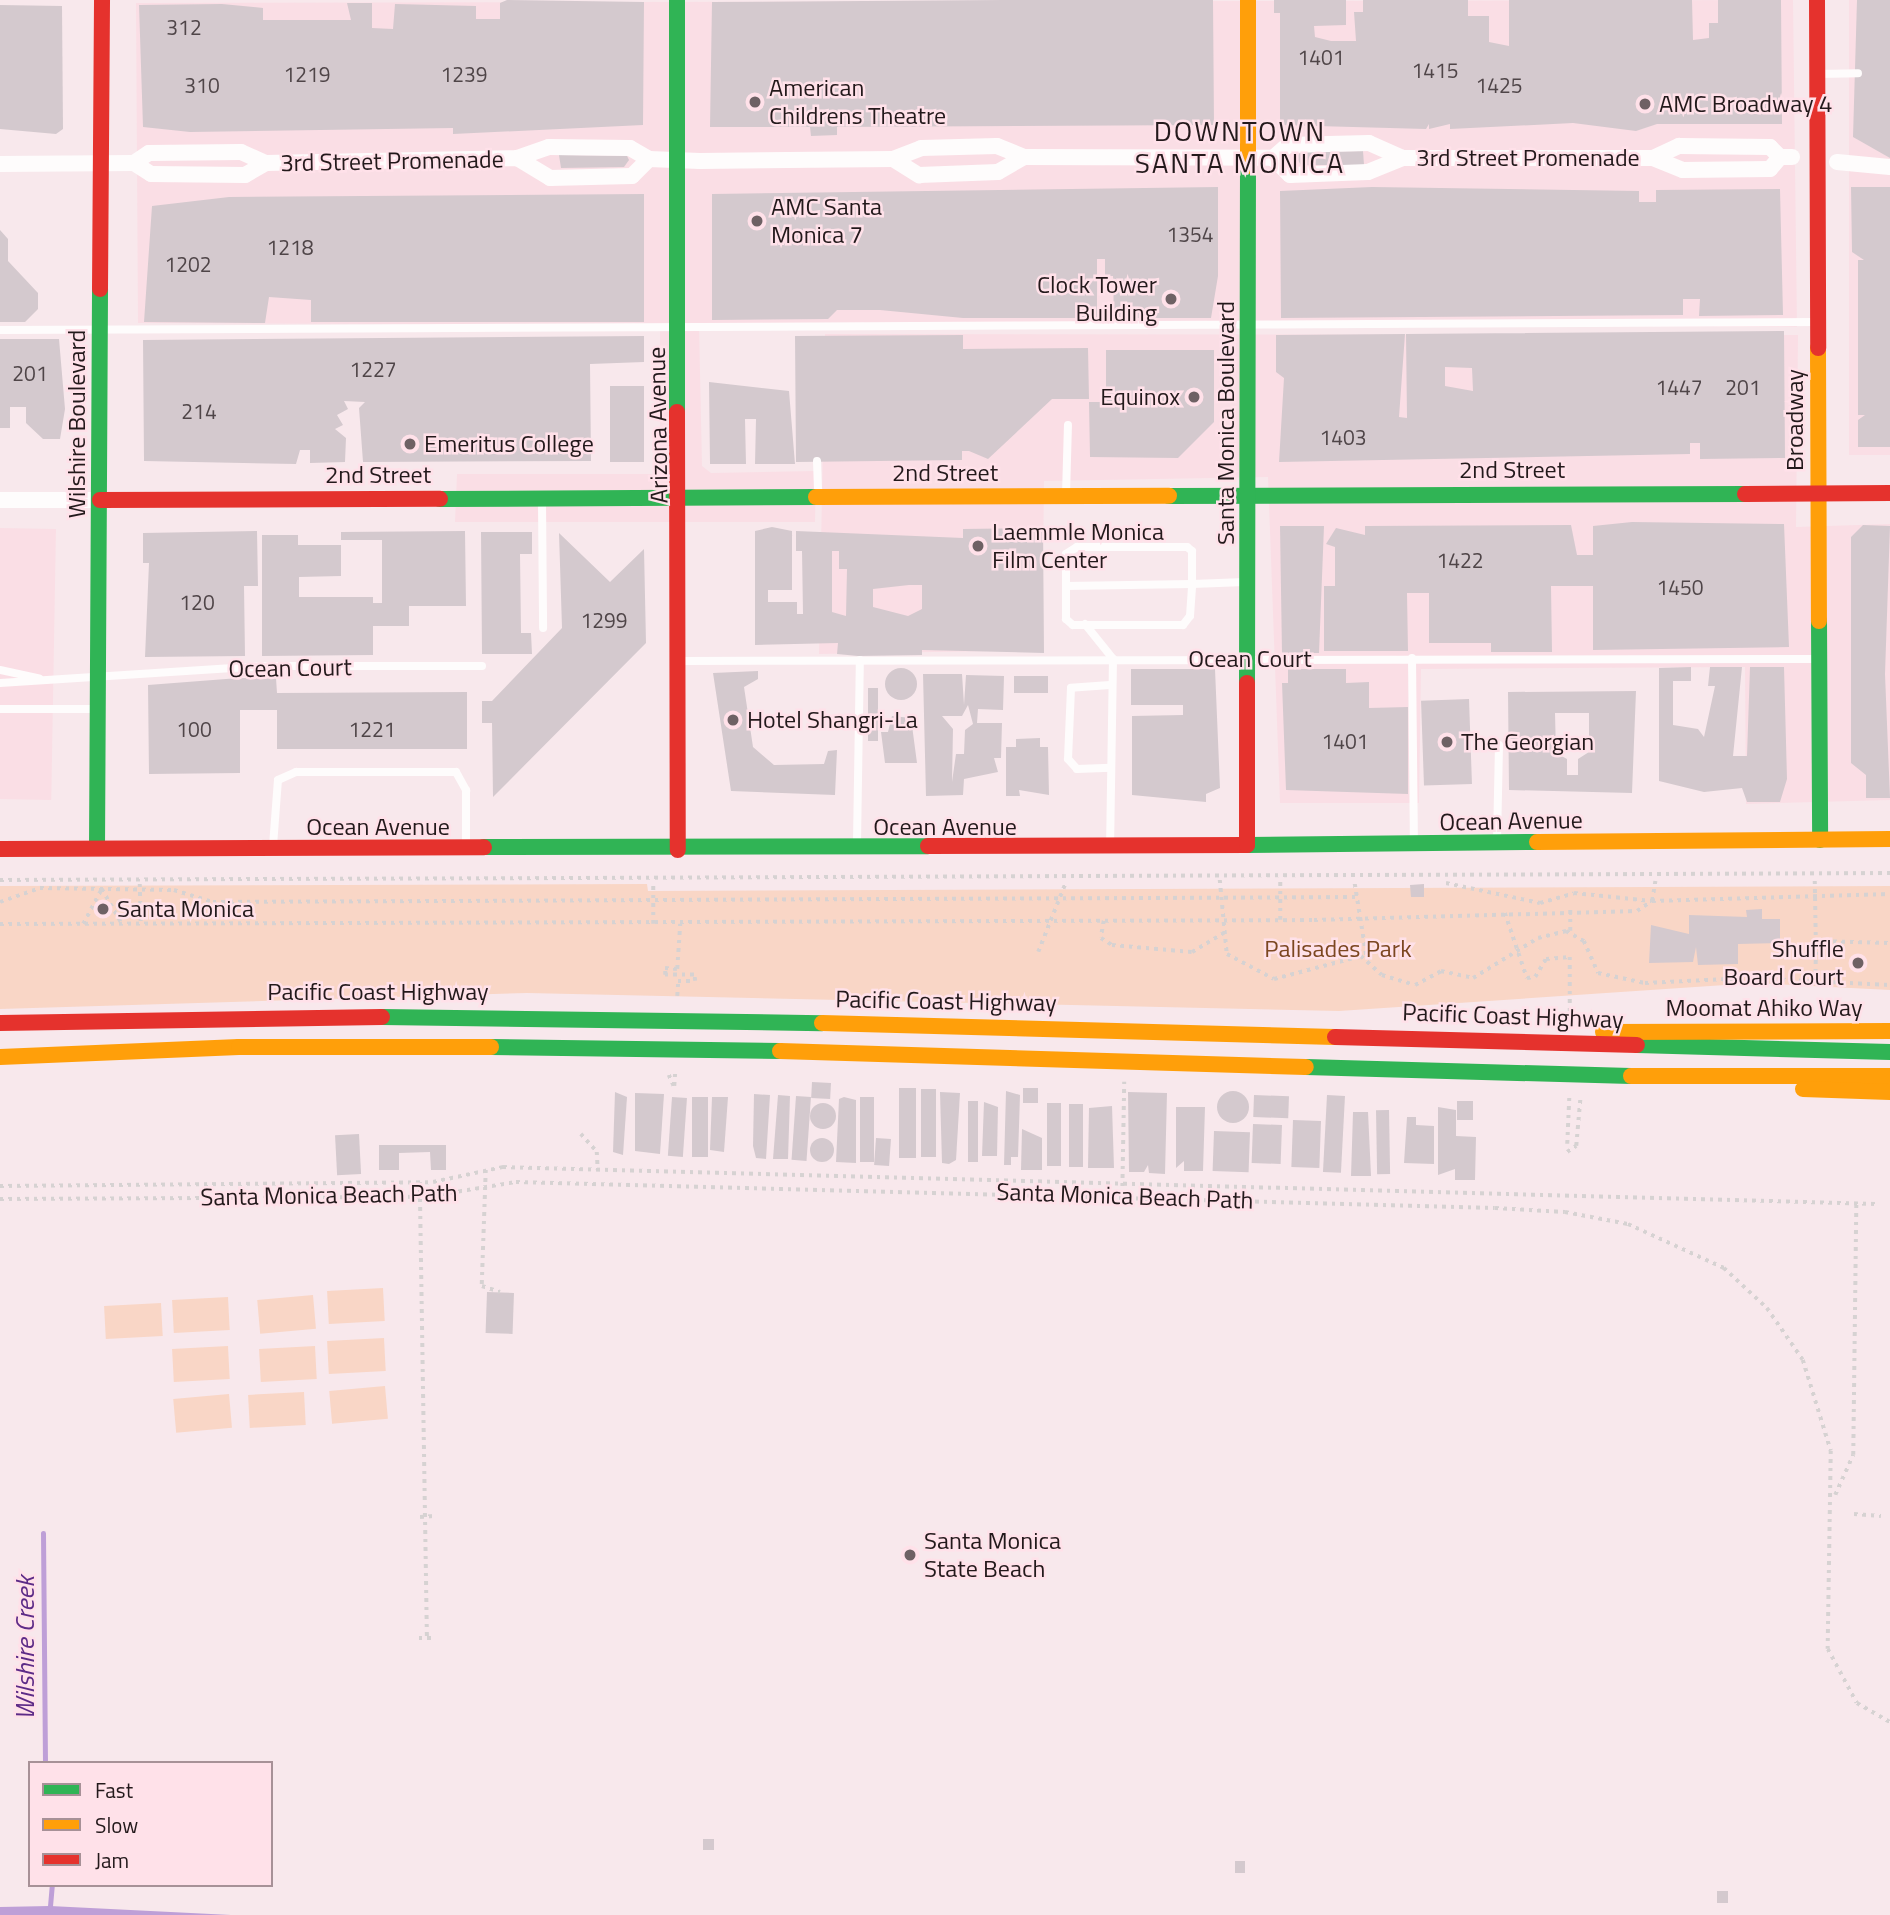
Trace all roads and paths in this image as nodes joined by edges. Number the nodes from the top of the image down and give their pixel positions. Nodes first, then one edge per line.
1 (102, 0) edge
2 (677, 0) edge
3 (1248, 0) edge
4 (1817, 0) edge
5 (1858, 73) dead end
6 (1817, 74) junction
7 (517, 158) junction
8 (1024, 158) junction
9 (1248, 158) junction
10 (1273, 158) junction
11 (1403, 158) junction
12 (1653, 158) junction
13 (649, 159) junction
14 (892, 159) junction
15 (677, 160) junction
16 (134, 163) junction
17 (266, 163) junction
18 (1837, 163) dead end
19 (0, 164) edge
20 (102, 164) junction
21 (1890, 167) edge
22 (1818, 322) junction
23 (1248, 323) junction
24 (678, 328) junction
25 (0, 330) edge
26 (100, 330) junction
27 (1068, 425) dead end
28 (817, 461) dead end
29 (1818, 490) junction
30 (1890, 493) edge
31 (1249, 494) junction
32 (1066, 495) junction
33 (818, 496) junction
34 (542, 497) junction
35 (681, 497) junction
36 (0, 500) edge
37 (100, 500) junction
38 (1248, 582) junction
39 (1192, 584) junction
40 (1066, 586) junction
41 (1085, 624) junction
42 (542, 628) dead end
43 (1412, 658) junction
44 (1113, 659) junction
45 (1247, 659) junction
46 (1819, 659) junction
47 (860, 660) junction
48 (682, 661) junction
49 (482, 666) dead end
50 (0, 670) edge
51 (99, 678) junction
52 (41, 679) junction
53 (0, 683) edge
54 (1110, 685) junction
55 (0, 709) edge
56 (99, 709) junction
57 (1499, 745) dead end
58 (1111, 768) junction
59 (1890, 839) edge
60 (1820, 840) junction
61 (1497, 844) junction
62 (1247, 845) junction
63 (1414, 846) junction
64 (1109, 847) junction
65 (97, 848) junction
66 (0, 849) edge
67 (273, 849) junction
68 (678, 850) junction
69 (856, 850) junction
70 (466, 851) junction
71 (1890, 873) edge
72 (0, 880) edge
73 (1220, 880) dead end
74 (1280, 880) dead end
75 (1655, 881) dead end
76 (1815, 881) dead end
77 (653, 882) dead end
78 (1446, 883) dead end
79 (139, 884) dead end
80 (1065, 884) dead end
81 (1355, 884) dead end
82 (102, 889) junction
83 (139, 890) junction
84 (1890, 894) edge
85 (1220, 897) junction
86 (1280, 897) junction
87 (1356, 897) junction
88 (1059, 898) junction
89 (1815, 898) junction
90 (653, 900) junction
91 (1652, 901) junction
92 (0, 902) edge
93 (1570, 909) junction
94 (1505, 913) junction
95 (1365, 917) junction
96 (1050, 920) junction
97 (1220, 920) junction
98 (1279, 920) junction
99 (1104, 921) junction
100 (653, 923) junction
101 (0, 924) edge
102 (123, 924) junction
103 (680, 924) junction
104 (82, 925) junction
105 (141, 925) junction
106 (1570, 931) junction
107 (1224, 933) junction
108 (1816, 942) junction
109 (1890, 943) edge
110 (1038, 952) dead end
111 (1515, 953) junction
112 (1367, 958) junction
113 (1815, 981) junction
114 (1890, 985) edge
115 (677, 988) dead end
116 (1569, 989) dead end
117 (0, 1023) edge
118 (1890, 1031) edge
119 (1513, 1037) junction
120 (1890, 1052) edge
121 (0, 1057) edge
122 (1124, 1062) junction
123 (669, 1075) dead end
124 (1890, 1076) edge
125 (1685, 1078) junction
126 (675, 1080) dead end
127 (1890, 1092) edge
128 (1580, 1100) dead end
129 (1568, 1111) dead end
130 (581, 1134) dead end
131 (1567, 1144) dead end
132 (1567, 1153) dead end
133 (486, 1170) junction
134 (598, 1170) junction
135 (420, 1182) junction
136 (1122, 1183) junction
137 (0, 1186) edge
138 (486, 1186) junction
139 (1122, 1195) junction
140 (425, 1197) junction
141 (0, 1199) edge
142 (1856, 1203) junction
143 (1876, 1204) dead end
144 (500, 1292) dead end
145 (1834, 1497) junction
146 (1854, 1514) dead end
147 (434, 1516) dead end
148 (1881, 1516) dead end
149 (420, 1517) dead end
150 (426, 1517) junction
151 (419, 1638) dead end
152 (427, 1638) junction
153 (434, 1638) dead end
154 (1890, 1722) edge

1 - 20 main road, Wilshire Boulevard
2 - 15 main road, Arizona Avenue
3 - 9 main road, Santa Monica Boulevard
4 - 6 main road, Broadway
5 - 6 lane
6 - 22 main road, Broadway
7 - 13 street, 3rd Street Promenade
7 - 13 street, 3rd Street Promenade
7 - 17 street, 3rd Street Promenade
8 - 9 street, 3rd Street Promenade
8 - 14 street, 3rd Street Promenade
8 - 14 street, 3rd Street Promenade
9 - 10 street, 3rd Street Promenade
9 - 23 main road, Santa Monica Boulevard
10 - 11 street, 3rd Street Promenade
10 - 11 street, 3rd Street Promenade
11 - 12 street, 3rd Street Promenade
12 - 12 street, 3rd Street Promenade
13 - 15 street, 3rd Street Promenade
14 - 15 street, 3rd Street Promenade
15 - 24 main road, Arizona Avenue
16 - 17 street, 3rd Street Promenade
16 - 17 street, 3rd Street Promenade
16 - 20 street, 3rd Street Promenade
18 - 21 street
19 - 20 street, 3rd Street Promenade
20 - 26 main road, Wilshire Boulevard
22 - 23 lane
22 - 29 main road, Broadway
23 - 24 lane
23 - 31 main road, Santa Monica Boulevard
24 - 26 lane
24 - 35 main road, Arizona Avenue
25 - 26 lane
26 - 37 main road, Wilshire Boulevard
27 - 32 lane
28 - 33 lane
29 - 30 main road, 2nd Street
29 - 31 main road, 2nd Street
29 - 46 main road, Broadway
31 - 32 main road, 2nd Street
31 - 38 main road, Santa Monica Boulevard
32 - 33 main road, 2nd Street
33 - 35 main road, 2nd Street
34 - 35 main road, 2nd Street
34 - 37 main road, 2nd Street
34 - 42 lane
35 - 48 main road, Arizona Avenue
36 - 37 street, 2nd Street
37 - 51 main road, Wilshire Boulevard
38 - 39 lane
38 - 45 main road, Santa Monica Boulevard
39 - 40 lane
39 - 40 lane
39 - 41 lane
40 - 41 lane
41 - 44 lane
43 - 45 lane, Ocean Court
43 - 46 lane, Ocean Court
43 - 63 lane
44 - 45 lane, Ocean Court
44 - 47 lane, Ocean Court
44 - 54 lane
45 - 62 main road, Santa Monica Boulevard
46 - 60 main road, Broadway
47 - 48 lane, Ocean Court
47 - 69 lane
48 - 68 main road, Arizona Avenue
49 - 51 lane, Ocean Court
50 - 52 lane
51 - 52 lane, Ocean Court
51 - 56 main road, Wilshire Boulevard
52 - 53 lane
54 - 58 lane
54 - 58 lane
55 - 56 lane
56 - 65 main road, Wilshire Boulevard
57 - 61 lane
58 - 64 lane
59 - 60 main road, Ocean Avenue
60 - 61 main road, Ocean Avenue
61 - 63 main road, Ocean Avenue
62 - 63 main road, Ocean Avenue
62 - 64 main road, Ocean Avenue
64 - 69 main road, Ocean Avenue
65 - 66 main road, Ocean Avenue
65 - 67 main road, Ocean Avenue
67 - 70 main road, Ocean Avenue
67 - 70 lane
68 - 69 main road, Ocean Avenue
68 - 70 main road, Ocean Avenue
71 - 72 path
73 - 85 path
74 - 86 path
75 - 91 path
76 - 89 path
77 - 90 path
78 - 91 path
79 - 83 path
80 - 88 path
81 - 87 path
82 - 83 path
82 - 92 path
82 - 102 path
82 - 104 path
83 - 90 path
83 - 105 path
84 - 89 path
85 - 86 path
85 - 88 path
85 - 97 path
86 - 87 path
86 - 98 path
87 - 95 path
88 - 90 path
88 - 96 path
89 - 91 path
89 - 108 path
90 - 100 path
91 - 93 path
93 - 94 path
93 - 106 path
94 - 95 path
94 - 111 path
95 - 98 path
95 - 112 path
96 - 99 path
96 - 103 path
96 - 110 path
97 - 98 path
97 - 99 path
97 - 107 path
99 - 107 path
100 - 103 path
100 - 105 path
101 - 104 path
102 - 104 path
102 - 105 path
103 - 115 path
106 - 111 path
106 - 113 path
107 - 112 path
108 - 109 path
108 - 113 path
111 - 112 path
111 - 116 path
113 - 114 path
117 - 119 main road, Pacific Coast Highway
118 - 119 main road, Moomat Ahiko Way
119 - 120 main road, Pacific Coast Highway
121 - 122 main road
122 - 125 main road
122 - 136 path
123 - 126 path
124 - 125 main road
125 - 127 main road
128 - 132 path
129 - 131 path
130 - 134 path
133 - 134 path
133 - 135 path
133 - 138 path
134 - 136 path
135 - 137 path
135 - 140 path
136 - 139 path
136 - 142 path
138 - 139 path, Santa Monica Beach Path
138 - 140 path, Santa Monica Beach Path
138 - 144 path
139 - 145 path, Santa Monica Beach Path
140 - 141 path, Santa Monica Beach Path
140 - 150 path
142 - 143 path
142 - 145 path
145 - 154 path, Santa Monica Beach Path
146 - 148 path
147 - 150 path
149 - 150 path
150 - 152 path
151 - 152 path
152 - 153 path

